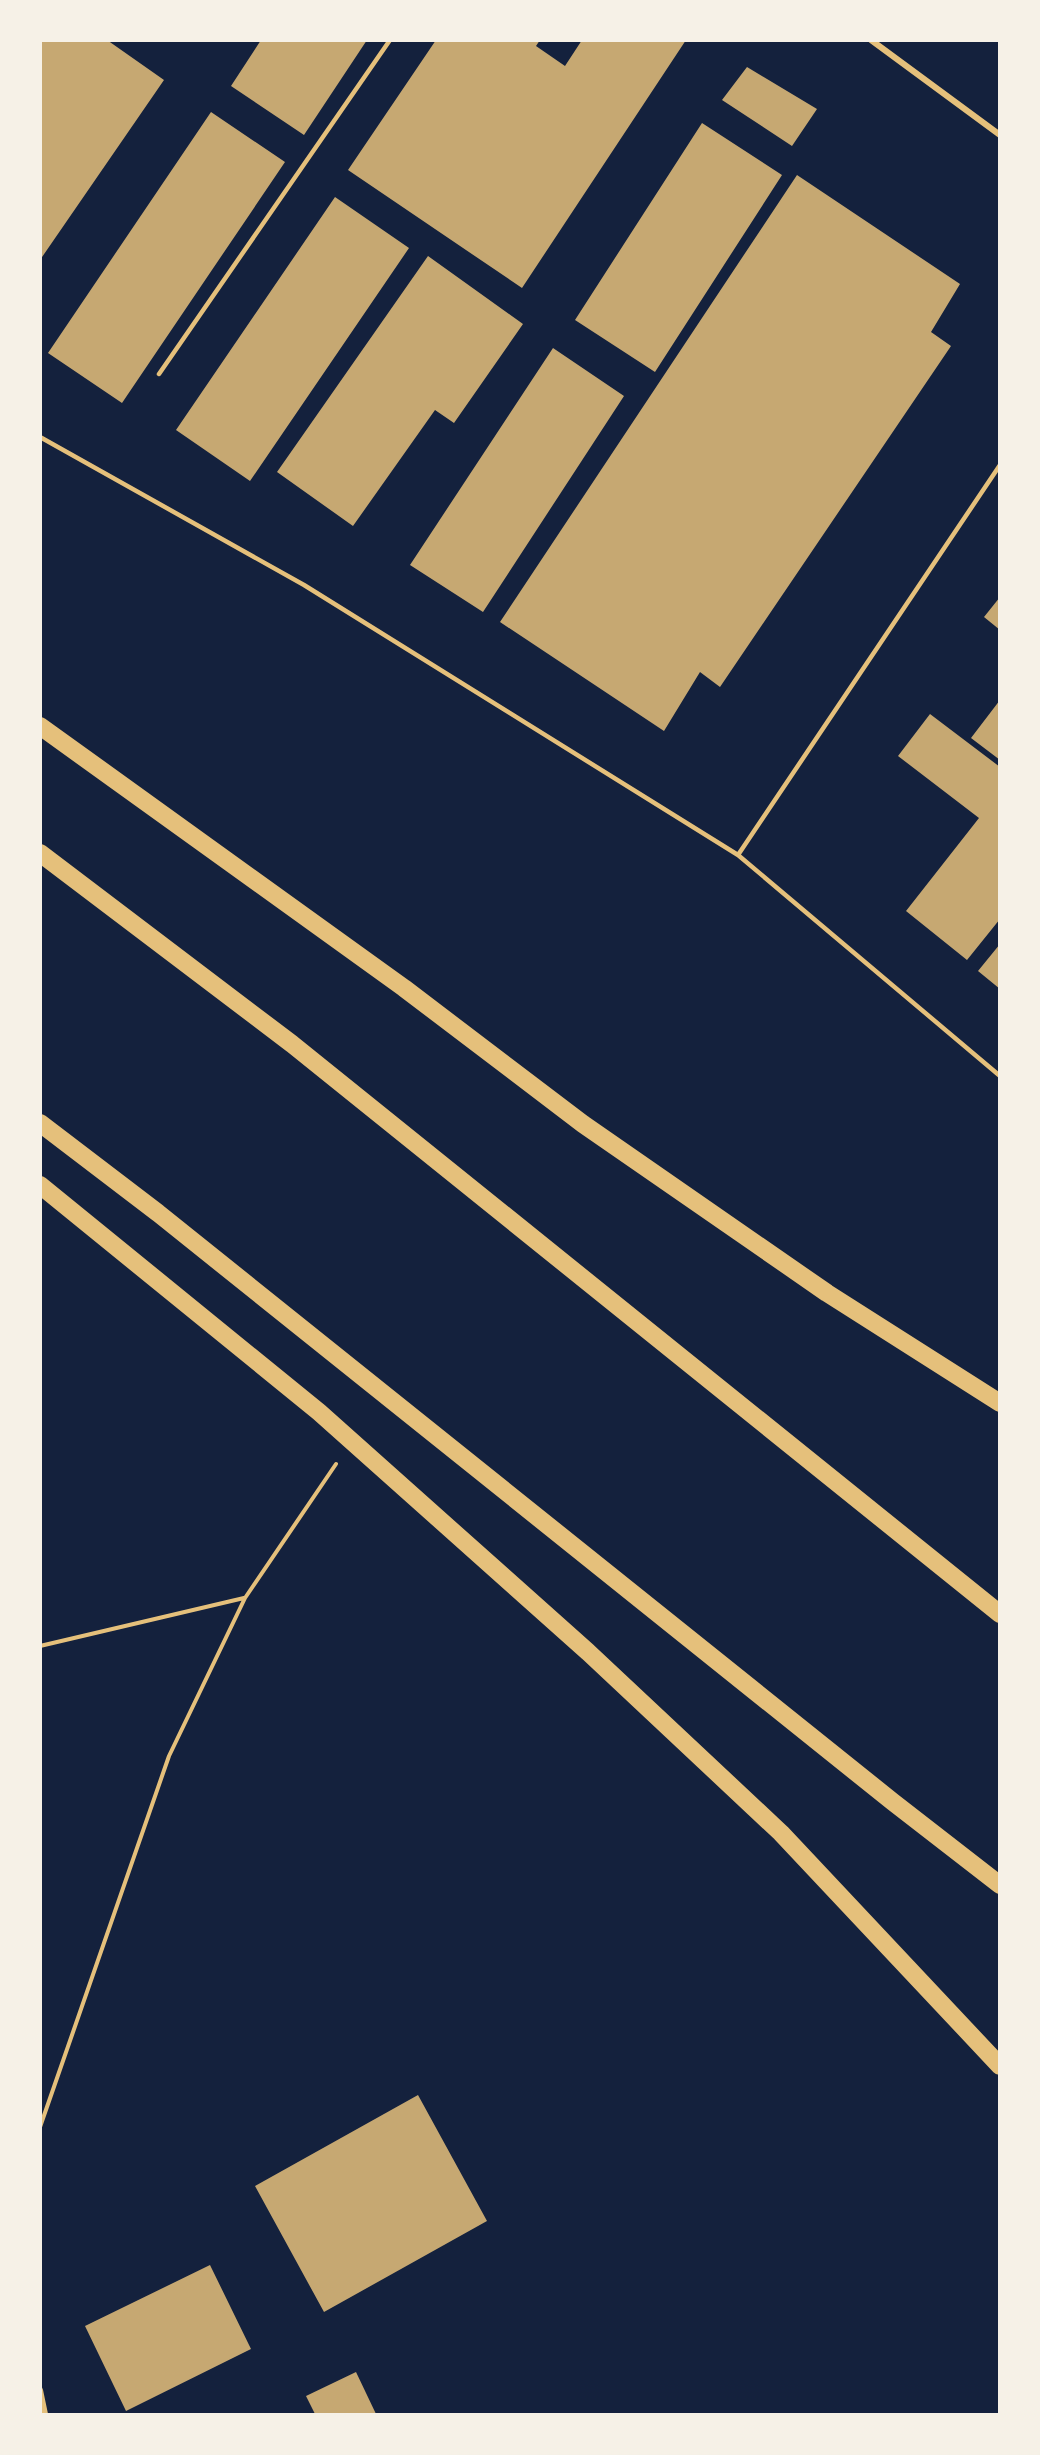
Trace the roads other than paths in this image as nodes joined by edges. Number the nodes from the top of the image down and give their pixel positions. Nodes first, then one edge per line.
1 (390, 40) edge
2 (871, 40) edge
3 (999, 135) edge
4 (159, 374) dead end
5 (40, 437) edge
6 (999, 465) edge
7 (40, 726) edge
8 (40, 853) edge
9 (738, 855) junction
10 (999, 1076) edge
11 (40, 1123) edge
12 (40, 1185) edge
13 (999, 1403) edge
14 (999, 1614) edge
15 (999, 1885) edge
16 (999, 2066) edge
17 (40, 2390) edge
18 (45, 2415) edge

1 - 4 lane
2 - 3 street
5 - 9 lane
6 - 9 lane
7 - 13 highway
8 - 14 highway
9 - 10 lane
11 - 15 highway
12 - 16 highway
17 - 18 street

